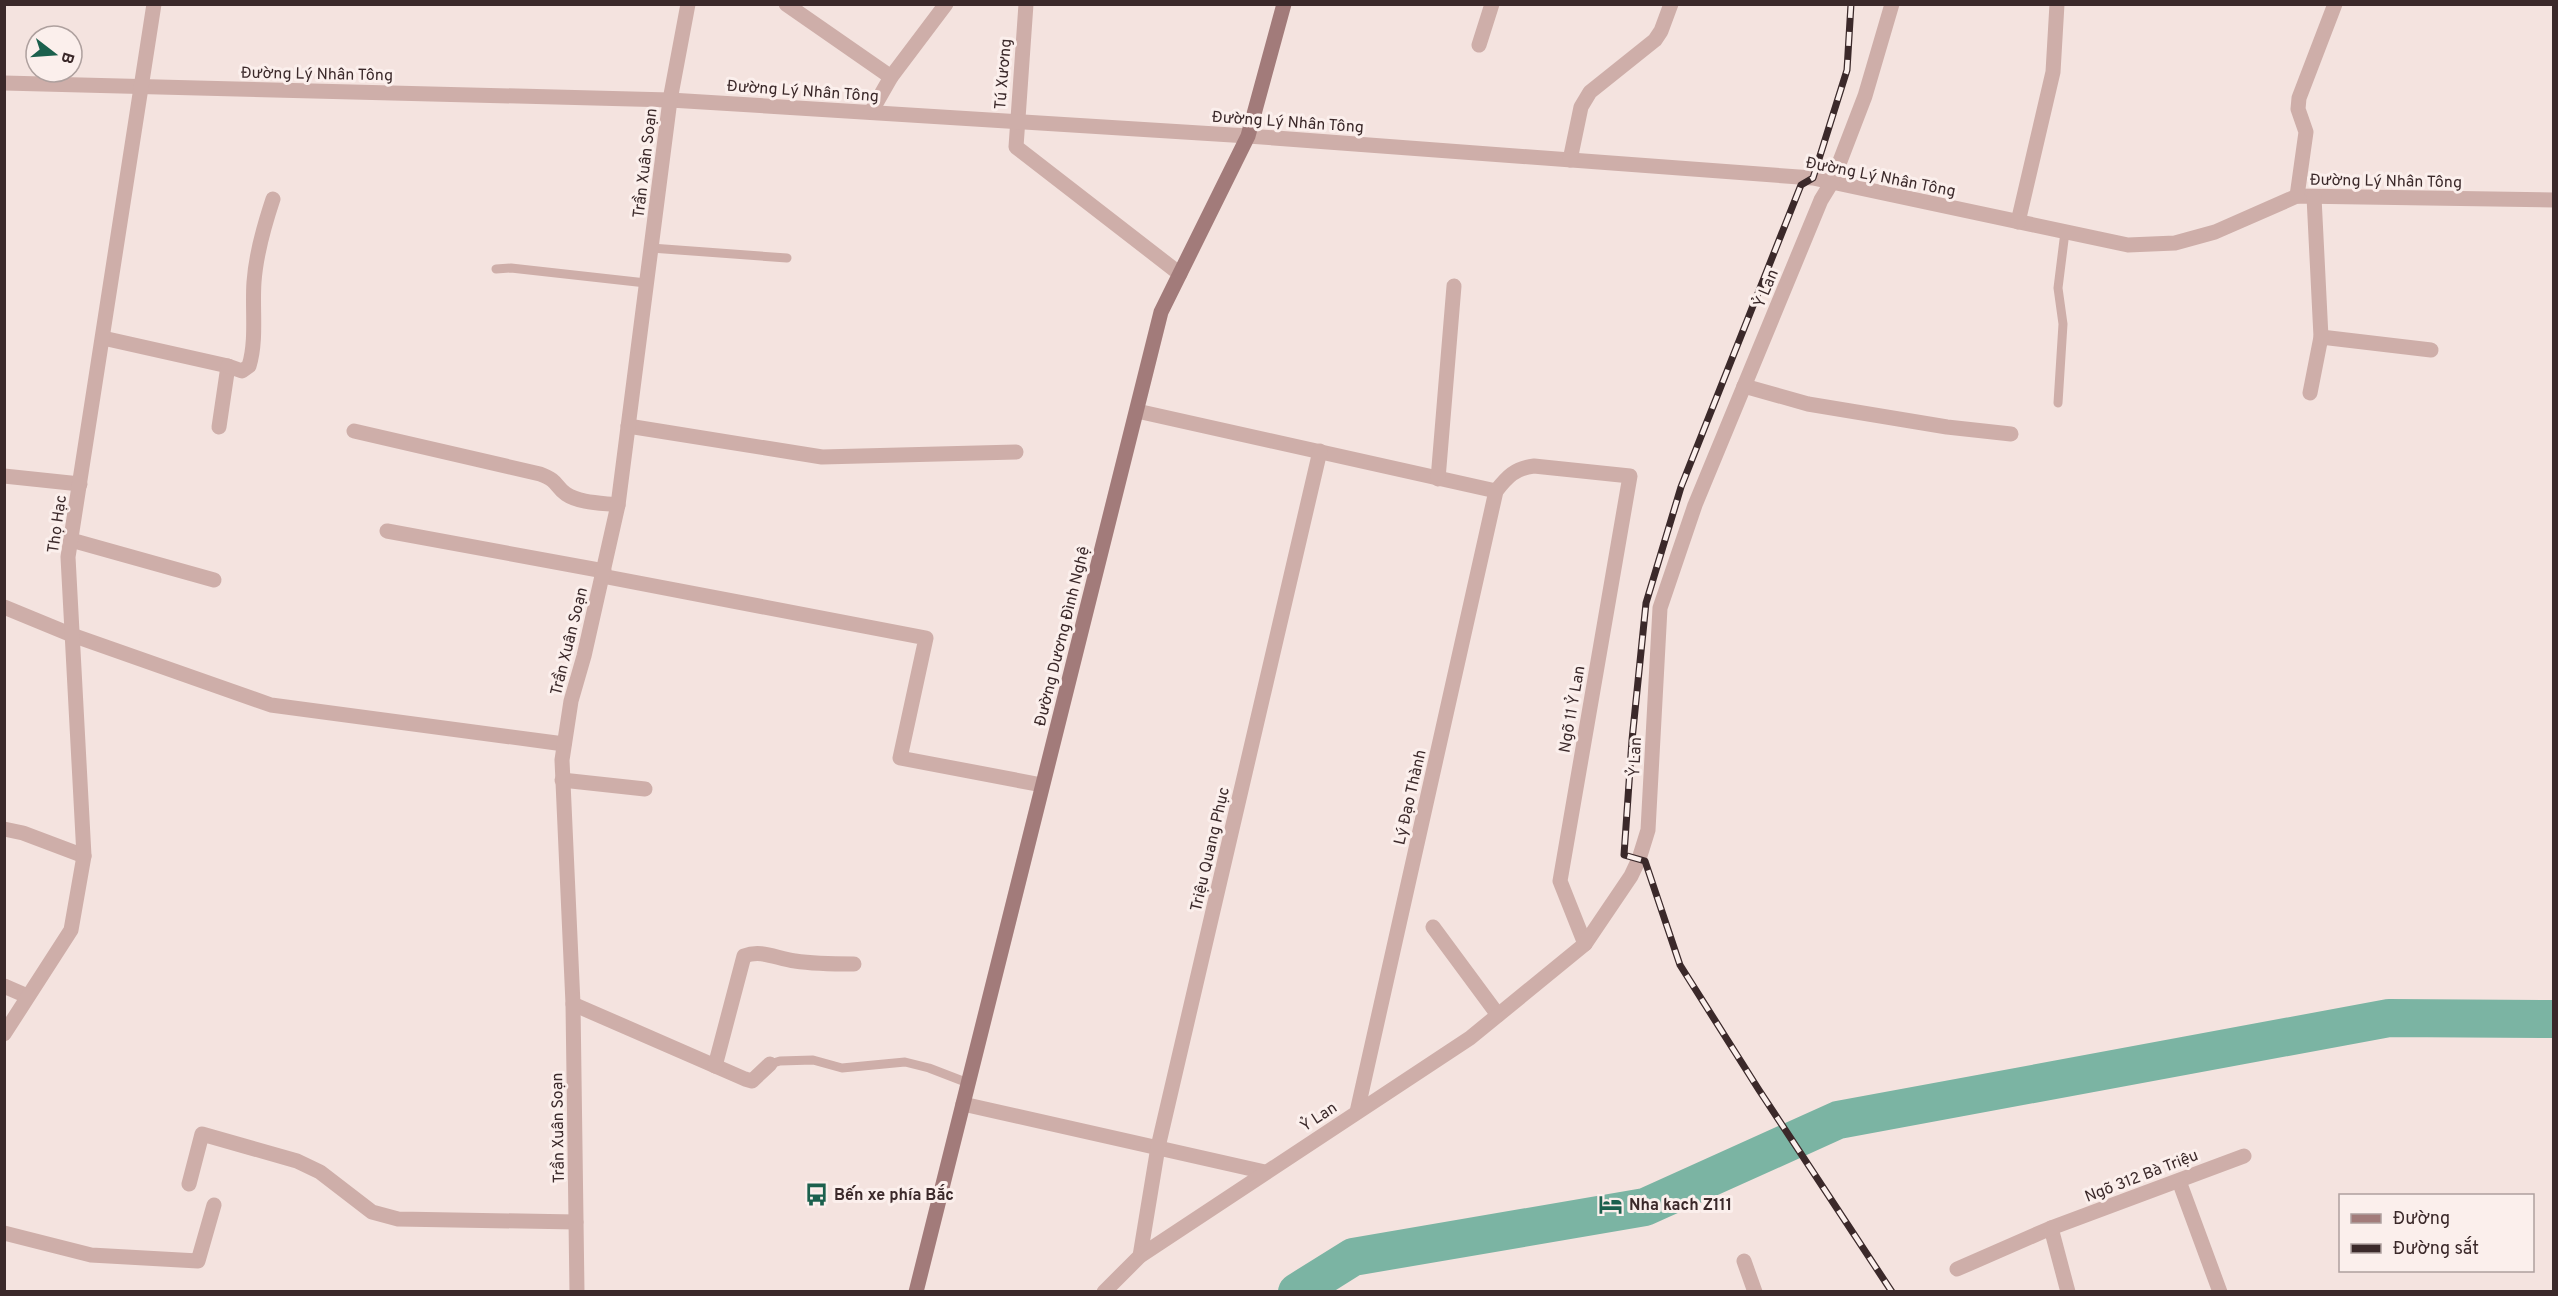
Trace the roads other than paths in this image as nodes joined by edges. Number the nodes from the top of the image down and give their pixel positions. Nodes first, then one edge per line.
1 (154, 4) edge
2 (688, 4) edge
3 (786, 4) edge
4 (946, 4) edge
5 (1026, 4) edge
6 (1284, 4) edge
7 (1492, 4) edge
8 (1671, 4) edge
9 (1892, 4) edge
10 (2057, 4) edge
11 (2336, 4) edge
12 (1479, 45) dead end
13 (891, 77) junction
14 (4, 82) edge
15 (143, 87) junction
16 (670, 100) junction
17 (872, 112) junction
18 (1016, 122) junction
19 (1248, 136) junction
20 (1570, 160) junction
21 (1832, 182) junction
22 (2297, 196) junction
23 (2314, 197) junction
24 (273, 199) dead end
25 (2553, 200) edge
26 (2018, 222) junction
27 (2066, 232) junction
28 (651, 248) junction
29 (787, 258) dead end
30 (496, 269) dead end
31 (1180, 274) junction
32 (646, 283) junction
33 (1454, 286) dead end
34 (2321, 337) junction
35 (103, 338) junction
36 (2431, 350) dead end
37 (228, 366) junction
38 (1744, 386) junction
39 (2310, 393) dead end
40 (2058, 403) dead end
41 (1137, 411) junction
42 (628, 426) junction
43 (219, 427) dead end
44 (354, 431) dead end
45 (2011, 434) dead end
46 (1320, 451) junction
47 (1016, 452) dead end
48 (4, 476) edge
49 (1438, 479) junction
50 (80, 484) junction
51 (1496, 491) junction
52 (618, 505) junction
53 (387, 531) dead end
54 (71, 540) junction
55 (603, 574) junction
56 (214, 580) dead end
57 (4, 607) edge
58 (72, 635) junction
59 (564, 744) junction
60 (562, 780) junction
61 (1042, 785) junction
62 (645, 789) dead end
63 (4, 829) edge
64 (84, 856) junction
65 (1433, 927) dead end
66 (1585, 944) junction
67 (854, 964) dead end
68 (4, 986) edge
69 (27, 996) junction
70 (573, 1004) junction
71 (1497, 1015) junction
72 (4, 1034) edge
73 (770, 1064) joint
74 (715, 1066) junction
75 (968, 1083) junction
76 (963, 1104) junction
77 (1357, 1112) junction
78 (1158, 1147) junction
79 (2244, 1156) dead end
80 (1265, 1173) junction
81 (2179, 1180) junction
82 (189, 1184) dead end
83 (214, 1205) dead end
84 (576, 1222) junction
85 (2052, 1228) junction
86 (4, 1233) edge
87 (1140, 1256) junction
88 (1744, 1262) dead end
89 (1957, 1269) dead end
90 (577, 1292) edge
91 (916, 1292) edge
92 (1104, 1292) edge
93 (1755, 1292) edge
94 (2068, 1292) edge
95 (2220, 1292) edge

1 - 15 street, Thọ Hạc
2 - 16 street, Trần Xuân Soạn
3 - 13 street
4 - 13 street
5 - 18 street, Tú Xương
6 - 19 main road, Đường Dương Đình Nghệ
7 - 12 street
8 - 20 street
9 - 21 street, Ỷ Lan
10 - 26 street
11 - 22 street
13 - 17 street
14 - 15 street, Đường Lý Nhân Tông
15 - 16 street, Đường Lý Nhân Tông
15 - 35 street, Thọ Hạc
16 - 17 street, Đường Lý Nhân Tông
16 - 28 street, Trần Xuân Soạn
17 - 18 street, Đường Lý Nhân Tông
18 - 19 street, Đường Lý Nhân Tông
18 - 31 street, Tú Xương
19 - 20 street, Đường Lý Nhân Tông
19 - 31 main road, Đường Dương Đình Nghệ
20 - 21 street, Đường Lý Nhân Tông
21 - 26 street, Đường Lý Nhân Tông
21 - 38 street, Ỷ Lan
22 - 23 street, Đường Lý Nhân Tông
22 - 27 street, Đường Lý Nhân Tông
23 - 25 street, Đường Lý Nhân Tông
23 - 34 street
24 - 37 street
26 - 27 street, Đường Lý Nhân Tông
27 - 40 lane
28 - 29 lane
28 - 32 street, Trần Xuân Soạn
30 - 32 lane
31 - 41 main road, Đường Dương Đình Nghệ
32 - 42 street, Trần Xuân Soạn
33 - 49 street
34 - 36 street
34 - 39 street
35 - 37 street
35 - 50 street, Thọ Hạc
37 - 43 street
38 - 45 street
38 - 66 street, Ỷ Lan
41 - 46 street
41 - 61 main road, Đường Dương Đình Nghệ
42 - 47 street
42 - 52 street, Trần Xuân Soạn
44 - 52 street
46 - 49 street
46 - 78 street, Triệu Quang Phục
48 - 50 street
49 - 51 street
50 - 54 street, Thọ Hạc
51 - 66 street, Ngõ 11 Ỷ Lan
51 - 77 street, Lý Đạo Thành
52 - 55 street, Trần Xuân Soạn
53 - 55 street
54 - 56 street
54 - 58 street, Thọ Hạc
55 - 59 street, Trần Xuân Soạn
55 - 61 street
57 - 58 street
58 - 59 street
58 - 64 street, Thọ Hạc
59 - 60 street, Trần Xuân Soạn
60 - 62 street
60 - 70 street, Trần Xuân Soạn
61 - 75 main road, Đường Dương Đình Nghệ
63 - 64 street
64 - 69 street, Thọ Hạc
65 - 71 street
66 - 71 street, Ỷ Lan
67 - 74 street
68 - 69 street
69 - 72 street, Thọ Hạc
70 - 74 street
70 - 84 street, Trần Xuân Soạn
71 - 77 street, Ỷ Lan
73 - 74 street
73 - 75 lane
75 - 76 main road, Đường Dương Đình Nghệ
76 - 78 street
76 - 91 main road, Đường Dương Đình Nghệ
77 - 80 street, Ỷ Lan
78 - 80 street
78 - 87 street, Triệu Quang Phục
79 - 81 street, Ngõ 312 Bà Triệu
80 - 87 street, Ỷ Lan
81 - 85 street, Ngõ 312 Bà Triệu
81 - 95 street
82 - 84 street
83 - 86 street
84 - 90 street, Trần Xuân Soạn
85 - 89 street, Ngõ 312 Bà Triệu
85 - 94 street
87 - 92 street, Ỷ Lan
88 - 93 street

